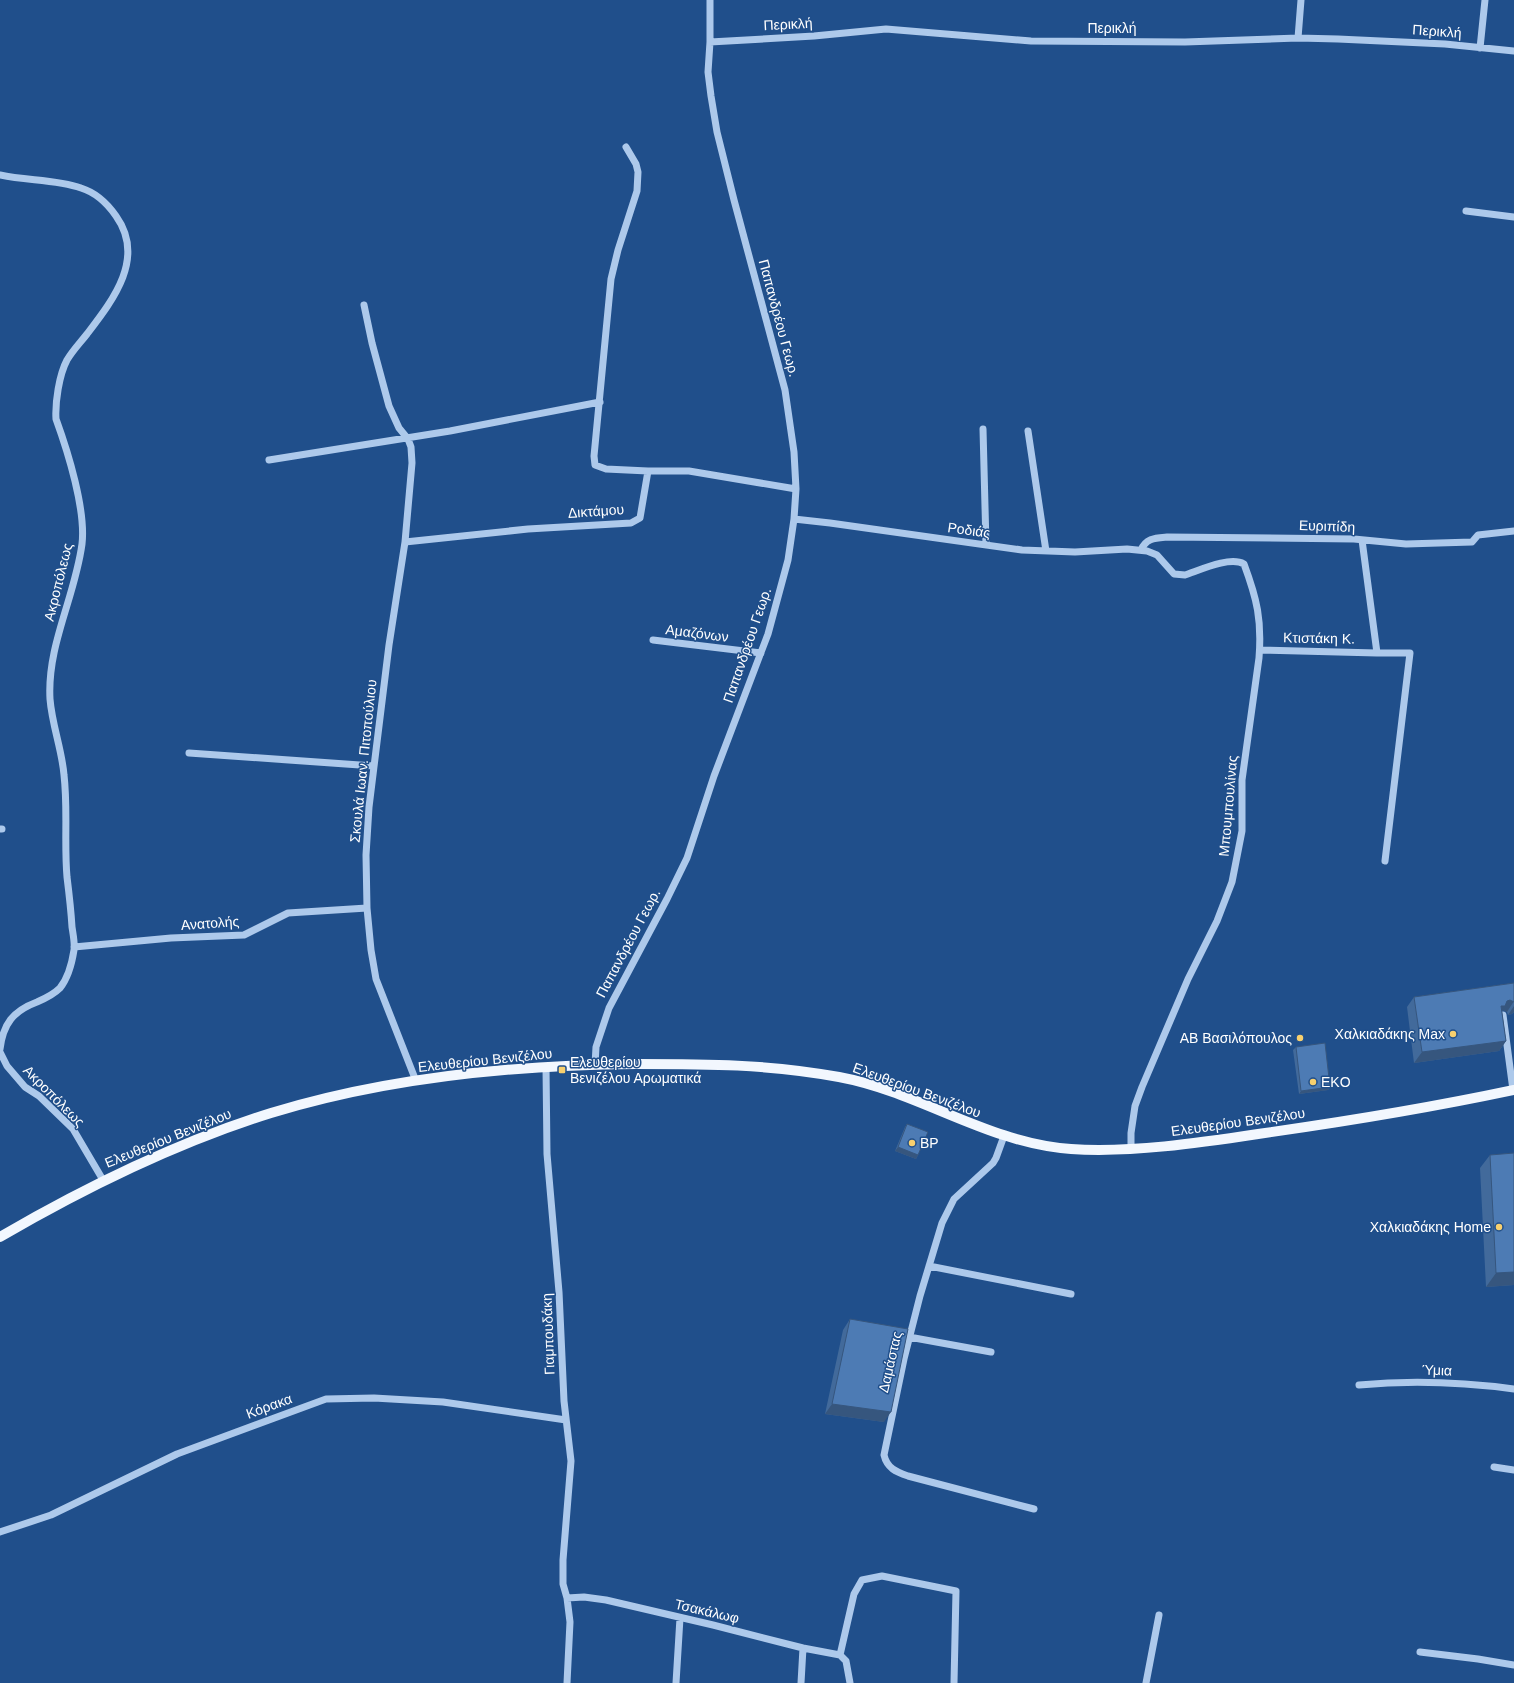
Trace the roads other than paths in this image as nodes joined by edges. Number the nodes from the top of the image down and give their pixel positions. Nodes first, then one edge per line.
1 (710, 0) edge
2 (1301, 0) edge
3 (1485, 0) edge
4 (1298, 38) junction
5 (710, 42) junction
6 (1480, 48) junction
7 (1514, 51) edge
8 (626, 147) dead end
9 (0, 175) edge
10 (1466, 211) dead end
11 (1514, 217) edge
12 (364, 305) dead end
13 (600, 402) junction
14 (983, 429) dead end
15 (1028, 431) dead end
16 (408, 439) junction
17 (269, 460) dead end
18 (648, 470) junction
19 (796, 489) junction
20 (794, 519) junction
21 (1514, 531) edge
22 (1362, 540) junction
23 (405, 542) junction
24 (986, 545) junction
25 (1141, 550) junction
26 (1046, 551) junction
27 (653, 640) dead end
28 (1260, 650) junction
29 (1377, 652) junction
30 (761, 653) junction
31 (189, 753) dead end
32 (374, 766) junction
33 (1385, 861) dead end
34 (367, 908) junction
35 (74, 947) junction
36 (1503, 1015) edge
37 (0, 1050) edge
38 (595, 1065) junction
39 (546, 1067) junction
40 (416, 1081) junction
41 (1514, 1090) edge
42 (1004, 1136) junction
43 (1131, 1148) junction
44 (103, 1180) junction
45 (0, 1237) edge
46 (929, 1266) junction
47 (1071, 1294) dead end
48 (909, 1337) junction
49 (991, 1352) dead end
50 (1359, 1385) dead end
51 (1514, 1389) edge
52 (566, 1420) junction
53 (1494, 1467) dead end
54 (1514, 1470) edge
55 (1034, 1509) dead end
56 (0, 1532) edge
57 (567, 1598) junction
58 (1159, 1615) dead end
59 (680, 1618) junction
60 (803, 1648) junction
61 (1420, 1652) dead end
62 (840, 1655) junction
63 (1514, 1665) edge
64 (567, 1683) edge
65 (676, 1683) edge
66 (801, 1683) edge
67 (850, 1683) edge
68 (954, 1683) edge
69 (1146, 1683) edge

1 - 5 street, Παπανδρέου Γεωρ.
2 - 4 street
3 - 6 street
4 - 5 street, Περικλή
4 - 6 street, Περικλή
5 - 19 street, Παπανδρέου Γεωρ.
6 - 7 street, Περικλή
8 - 13 street
9 - 35 street, Ακροπόλεως
10 - 11 street
12 - 16 street
13 - 16 street
13 - 18 street
14 - 24 street
15 - 26 street
16 - 17 street
16 - 23 street, Σκουλά Ιωαν. Πιτοπούλιου
18 - 19 street
18 - 23 street, Δικτάμου
19 - 20 street, Παπανδρέου Γεωρ.
20 - 24 street, Ροδιάς
20 - 30 street, Παπανδρέου Γεωρ.
21 - 22 street, Ευριπίδη
22 - 25 street, Ευριπίδη
22 - 29 street
23 - 32 street, Σκουλά Ιωαν. Πιτοπούλιου
24 - 26 street, Ροδιάς
25 - 26 street, Ροδιάς
25 - 28 street, Μπουμπουλίνας
27 - 30 street, Αμαζόνων
28 - 29 street, Κτιστάκη Κ.
28 - 43 street, Μπουμπουλίνας
29 - 33 street, Κτιστάκη Κ.
30 - 38 street, Παπανδρέου Γεωρ.
31 - 32 street
32 - 34 street, Σκουλά Ιωαν. Πιτοπούλιου
34 - 35 street, Ανατολής
34 - 40 street, Σκουλά Ιωαν. Πιτοπούλιου
35 - 37 street, Ακροπόλεως
36 - 41 street
37 - 44 street, Ακροπόλεως
38 - 39 main road, Ελευθερίου Βενιζέλου
38 - 42 main road, Ελευθερίου Βενιζέλου
39 - 40 main road, Ελευθερίου Βενιζέλου
39 - 52 street, Γιαμπουδάκη
40 - 44 main road, Ελευθερίου Βενιζέλου
41 - 43 main road, Ελευθερίου Βενιζέλου
42 - 43 main road, Ελευθερίου Βενιζέλου
42 - 46 street, Δαμάστας
44 - 45 main road, Ελευθερίου Βενιζέλου
46 - 47 street
46 - 48 street, Δαμάστας
48 - 49 street
48 - 55 street, Δαμάστας
50 - 51 street, Ύμια
52 - 56 street, Κόρακα
52 - 57 street, Γιαμπουδάκη
53 - 54 street
57 - 59 street, Τσακάλωφ
57 - 64 street, Γιαμπουδάκη
58 - 69 street
59 - 60 street, Τσακάλωφ
59 - 65 street
60 - 62 street, Τσακάλωφ
60 - 66 street
61 - 63 street
62 - 67 street
62 - 68 street

